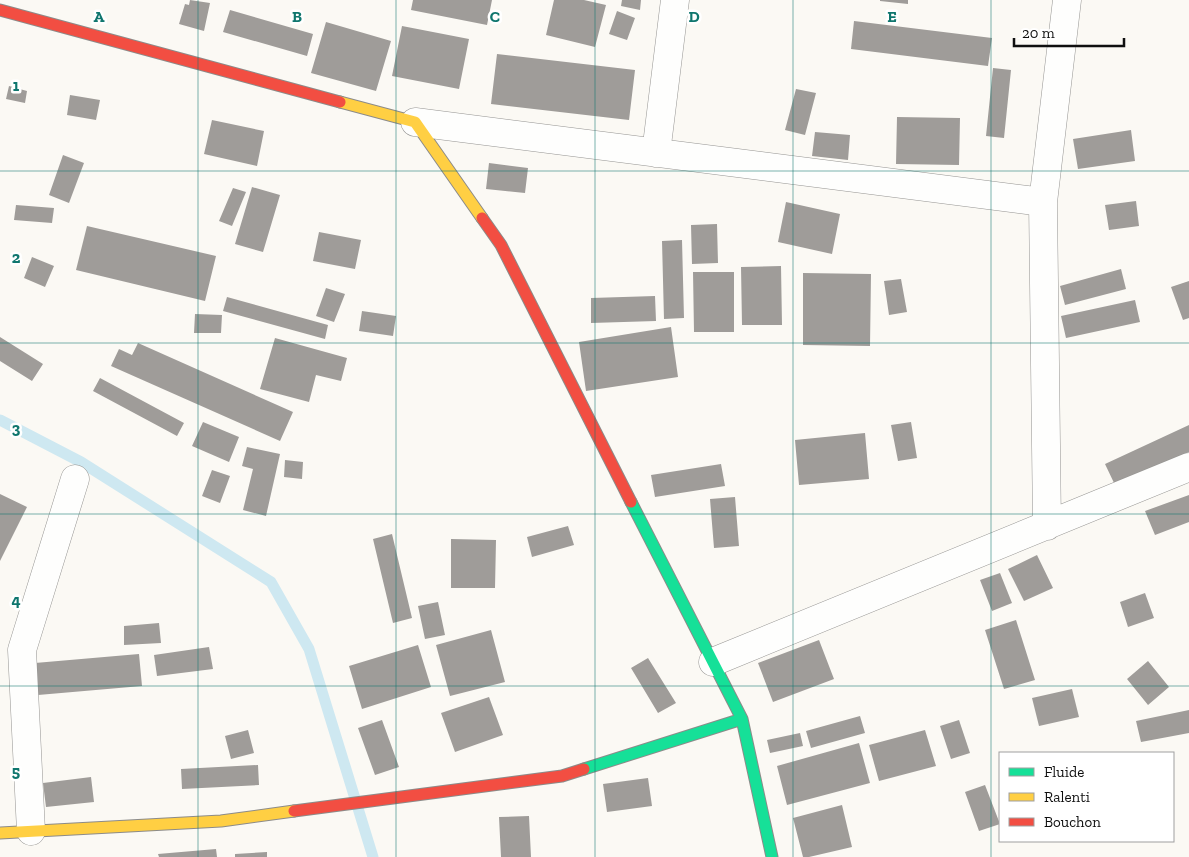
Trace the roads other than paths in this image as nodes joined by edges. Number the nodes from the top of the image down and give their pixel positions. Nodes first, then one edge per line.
1 (676, 0) edge
2 (1067, 0) edge
3 (0, 10) edge
4 (414, 122) junction
5 (656, 153) junction
6 (1043, 202) junction
7 (1189, 467) edge
8 (75, 479) dead end
9 (1047, 526) junction
10 (713, 662) junction
11 (742, 719) junction
12 (31, 831) junction
13 (0, 833) edge
14 (772, 857) edge

1 - 5 street
2 - 6 street
3 - 4 street
4 - 5 street
4 - 10 street
5 - 6 street
6 - 9 street
7 - 9 street
8 - 12 street
9 - 10 street
10 - 11 street
11 - 12 street
11 - 14 street
12 - 13 street

